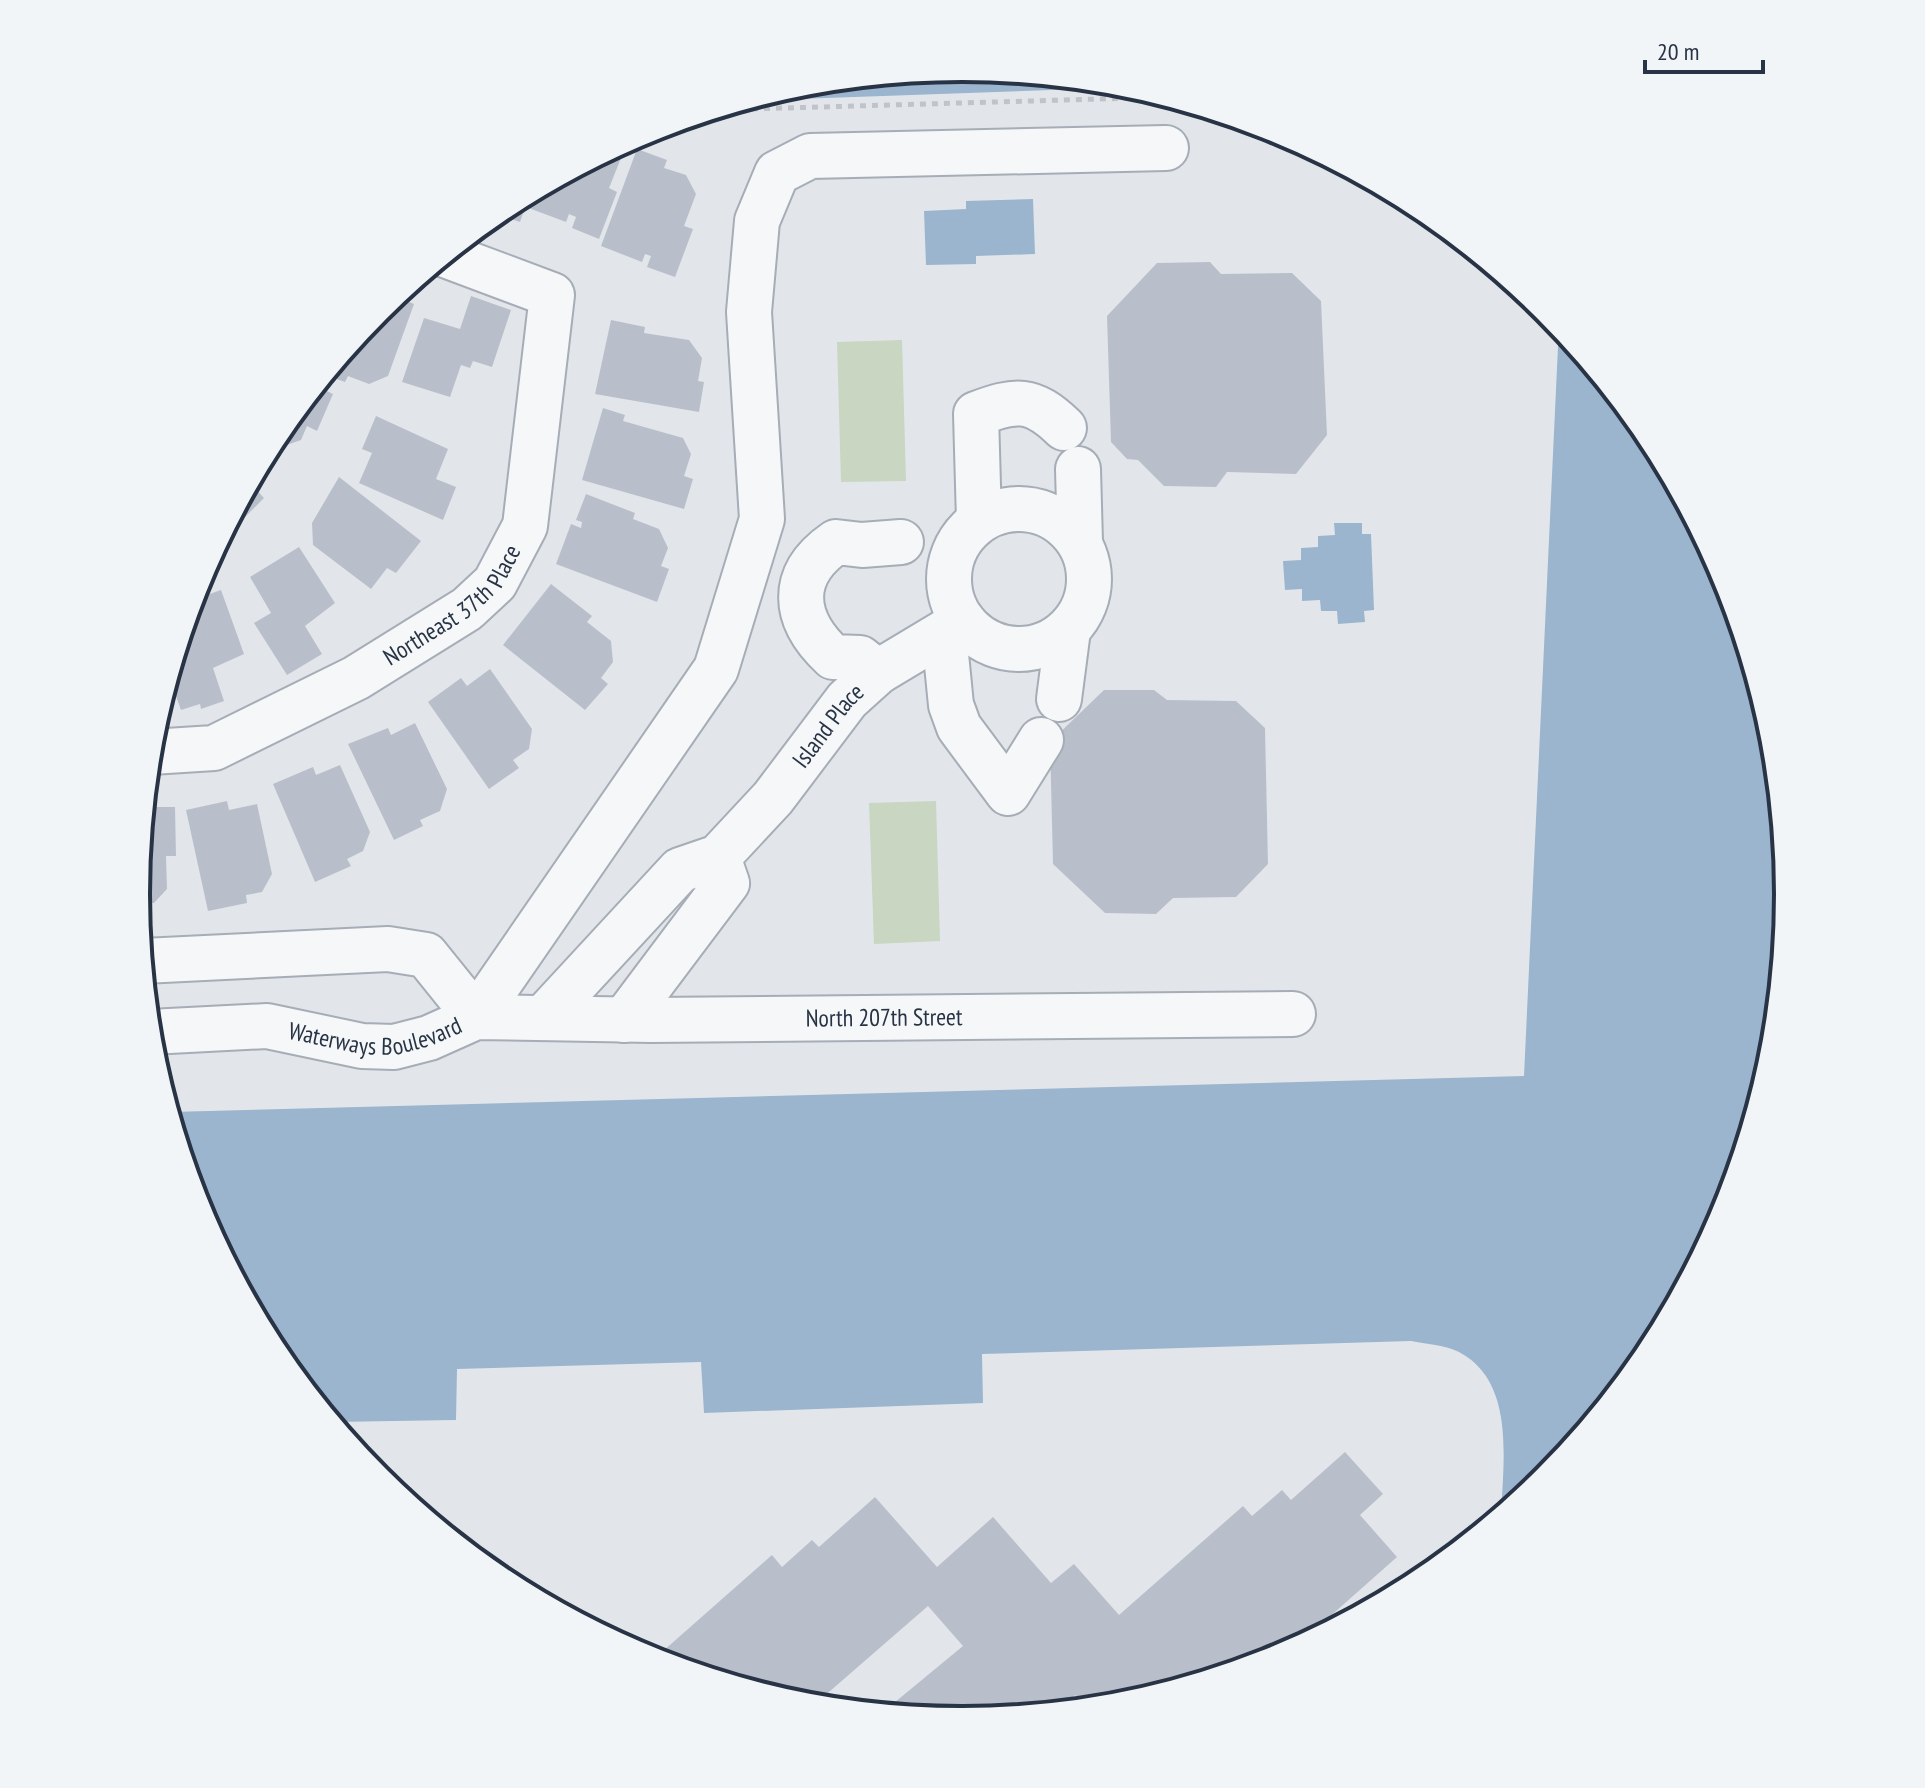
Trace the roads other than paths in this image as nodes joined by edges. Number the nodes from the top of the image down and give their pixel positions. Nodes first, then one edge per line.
1 (1166, 148) dead end
2 (457, 259) edge
3 (1064, 428) dead end
4 (1078, 469) dead end
5 (979, 521) junction
6 (1080, 542) junction
7 (882, 544) dead end
8 (953, 628) junction
9 (1068, 630) junction
10 (869, 665) junction
11 (1059, 699) dead end
12 (1041, 740) dead end
13 (163, 751) edge
14 (718, 857) junction
15 (153, 960) edge
16 (1293, 1014) dead end
17 (476, 1017) junction
18 (544, 1017) junction
19 (624, 1020) junction
20 (162, 1031) edge

1 - 17 street
2 - 13 street, Northeast 37th Place
3 - 5 street
4 - 6 street
5 - 6 street
5 - 8 street
6 - 9 street
7 - 10 street
8 - 9 street
8 - 10 street, Island Place
8 - 12 street
9 - 11 street
10 - 14 street, Island Place
14 - 18 street, Island Place
14 - 19 street
15 - 17 street, Waterways Boulevard
16 - 19 street, North 207th Street
17 - 18 street, North 207th Street
17 - 20 street, Waterways Boulevard
18 - 19 street, North 207th Street

